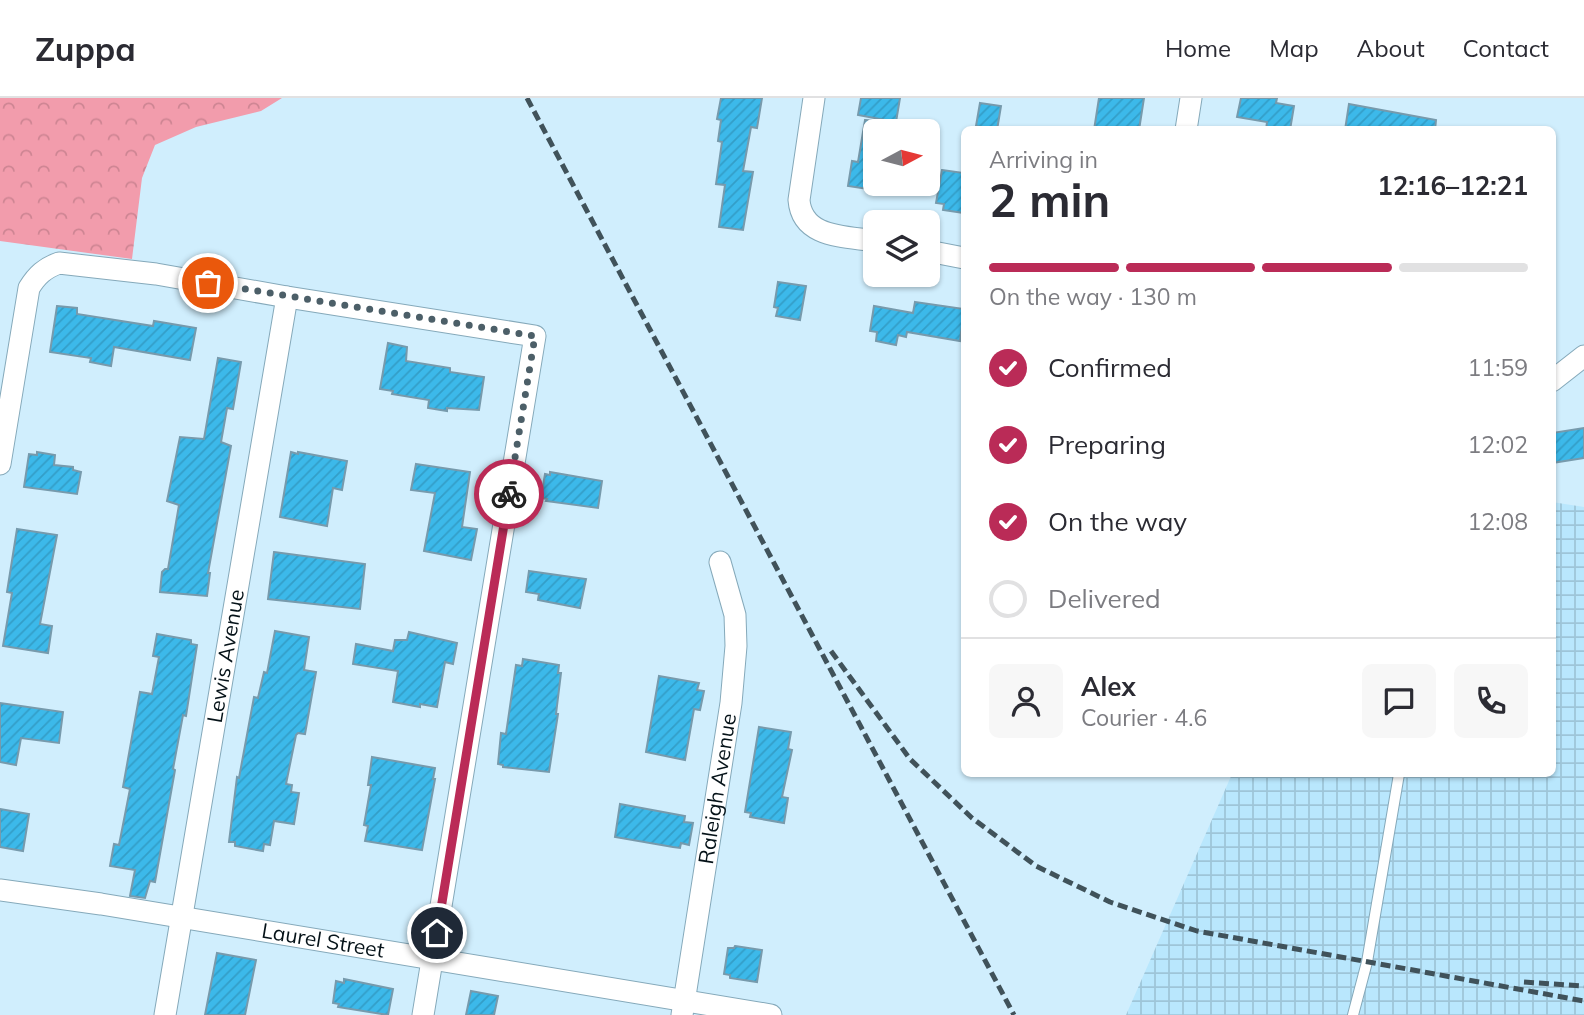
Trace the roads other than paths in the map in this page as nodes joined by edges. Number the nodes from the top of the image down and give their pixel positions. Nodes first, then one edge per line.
1 (814, 98) edge
2 (1191, 98) edge
3 (1187, 126) edge
4 (863, 239) edge
5 (940, 253) edge
6 (961, 257) edge
7 (287, 297) junction
8 (1584, 356) edge
9 (1556, 378) edge
10 (0, 464) edge
11 (720, 562) dead end
12 (1398, 777) edge
13 (0, 890) edge
14 (182, 917) junction
15 (433, 959) junction
16 (683, 1007) edge
17 (165, 1015) edge
18 (423, 1015) edge
19 (771, 1015) edge
20 (1353, 1015) edge

1 - 4 street
2 - 3 street
5 - 6 street
7 - 10 street
7 - 14 street, Lewis Avenue
7 - 15 street
8 - 9 street
11 - 16 street, Raleigh Avenue
12 - 20 lane
13 - 14 street, Laurel Street
14 - 15 street, Laurel Street
14 - 17 street, Lewis Avenue
15 - 16 street, Laurel Street
15 - 18 street
16 - 19 street, Laurel Street

